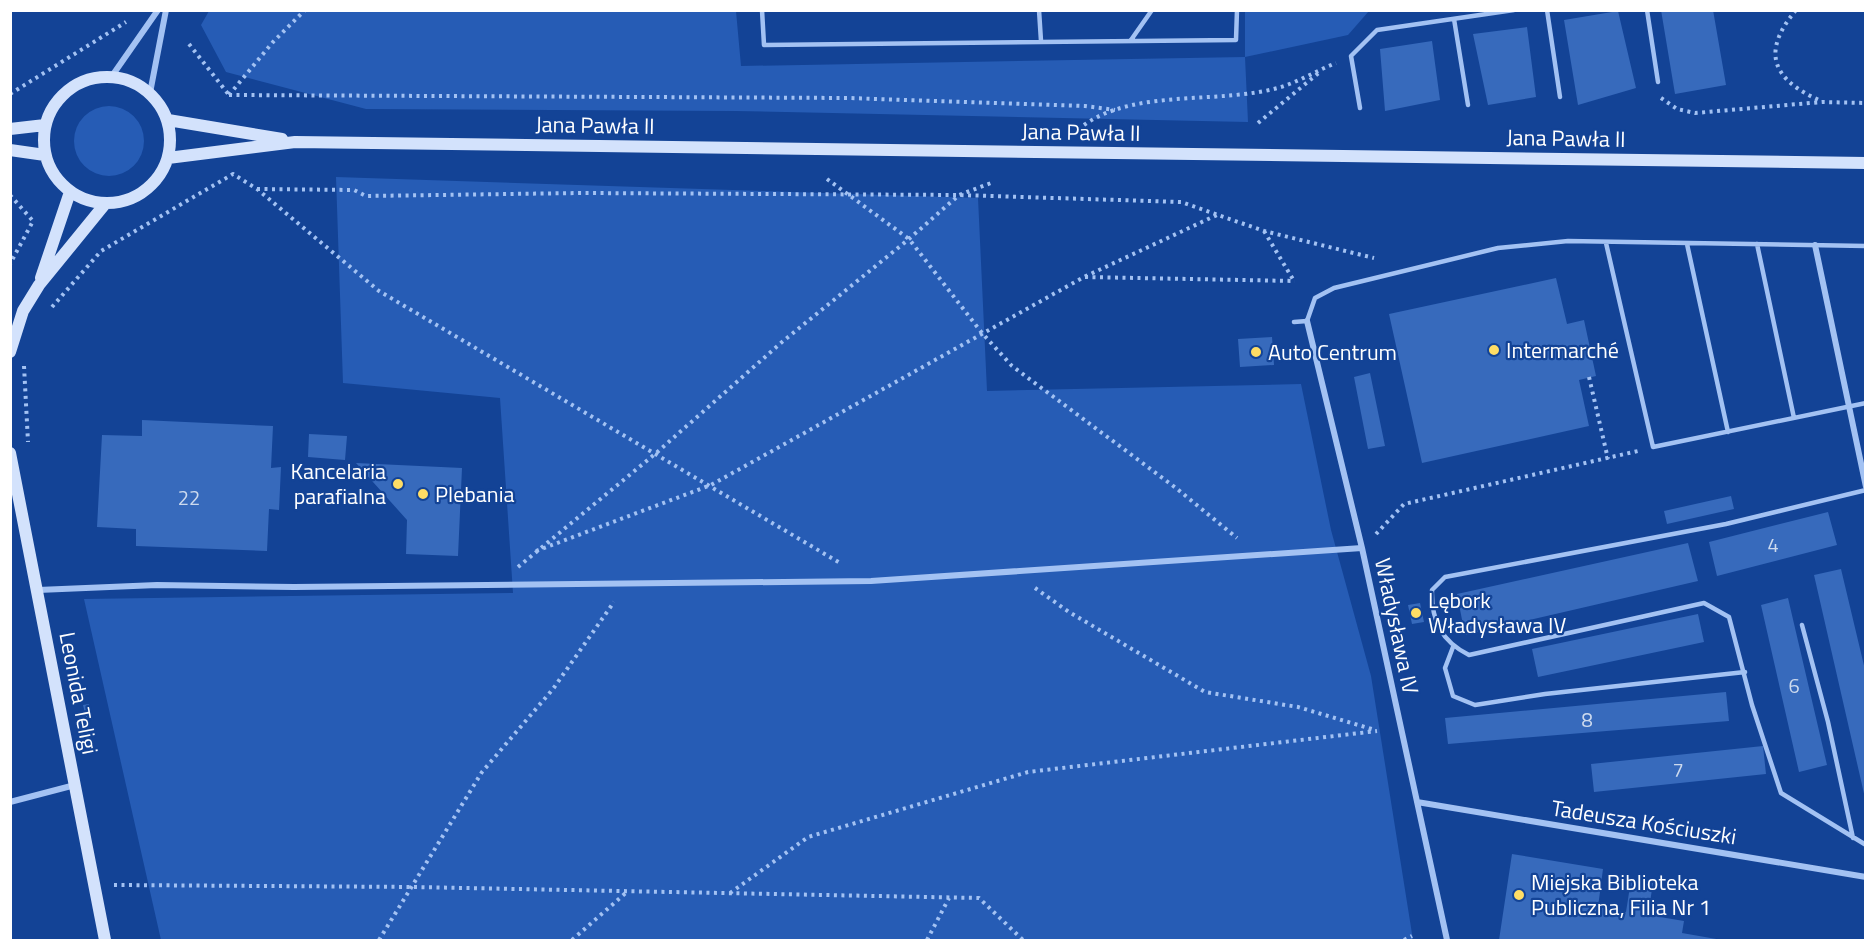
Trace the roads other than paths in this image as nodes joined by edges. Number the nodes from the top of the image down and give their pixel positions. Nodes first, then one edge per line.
1 (159, 10) edge
2 (166, 10) edge
3 (762, 10) edge
4 (1040, 10) edge
5 (1152, 10) edge
6 (1237, 10) edge
7 (1514, 10) edge
8 (1547, 10) edge
9 (1647, 10) edge
10 (1454, 19) junction
11 (1131, 40) junction
12 (1041, 41) junction
13 (112, 76) junction
14 (1658, 82) road end
15 (150, 93) junction
16 (1560, 97) dead end
17 (1467, 105) dead end
18 (1360, 108) dead end
19 (168, 120) junction
20 (45, 125) junction
21 (10, 129) edge
22 (295, 142) junction
23 (10, 150) edge
24 (45, 155) junction
25 (168, 158) junction
26 (1866, 163) edge
27 (69, 192) junction
28 (105, 204) junction
29 (1606, 243) junction
30 (1687, 244) junction
31 (1757, 244) junction
32 (1815, 245) junction
33 (1866, 246) edge
34 (39, 285) junction
35 (1307, 321) junction
36 (1294, 322) dead end
37 (10, 352) edge
38 (1866, 403) edge
39 (1847, 407) junction
40 (1794, 418) junction
41 (1728, 432) junction
42 (10, 453) edge
43 (1866, 488) edge
44 (1362, 548) junction
45 (39, 590) junction
46 (1802, 625) dead end
47 (1453, 647) junction
48 (1745, 672) junction
49 (76, 785) junction
50 (10, 802) edge
51 (1417, 802) junction
52 (1853, 838) junction
53 (1866, 845) edge
54 (1866, 877) edge
55 (105, 940) edge
56 (1447, 940) edge

1 - 13 street
2 - 15 street
3 - 12 lane
4 - 12 lane
5 - 11 lane
6 - 11 lane
7 - 10 lane
8 - 16 lane
9 - 14 lane
10 - 17 lane
10 - 18 lane
11 - 12 lane
13 - 15 main road
13 - 20 main road
15 - 19 main road
19 - 22 main road, Jana Pawła II
19 - 25 main road
20 - 21 main road
20 - 24 main road
22 - 25 main road, Jana Pawła II
22 - 26 main road, Jana Pawła II
23 - 24 main road
24 - 27 main road
25 - 28 main road
27 - 28 main road
27 - 34 main road
28 - 34 main road
29 - 30 lane
29 - 35 lane
29 - 41 lane
30 - 31 lane
30 - 41 lane
31 - 32 lane
31 - 40 lane
32 - 33 lane
32 - 39 street
34 - 37 main road
35 - 36 lane
35 - 44 street, Władysława IV
38 - 39 lane
39 - 40 lane
39 - 43 street
40 - 41 lane
42 - 45 main road, Leonida Teligi
43 - 47 lane
44 - 45 street
44 - 51 street, Władysława IV
45 - 49 main road, Leonida Teligi
46 - 52 lane
47 - 48 lane
47 - 48 lane
48 - 52 lane
49 - 50 street
49 - 55 main road, Leonida Teligi
51 - 54 street, Tadeusza Kościuszki
51 - 56 street, Władysława IV
52 - 53 lane

